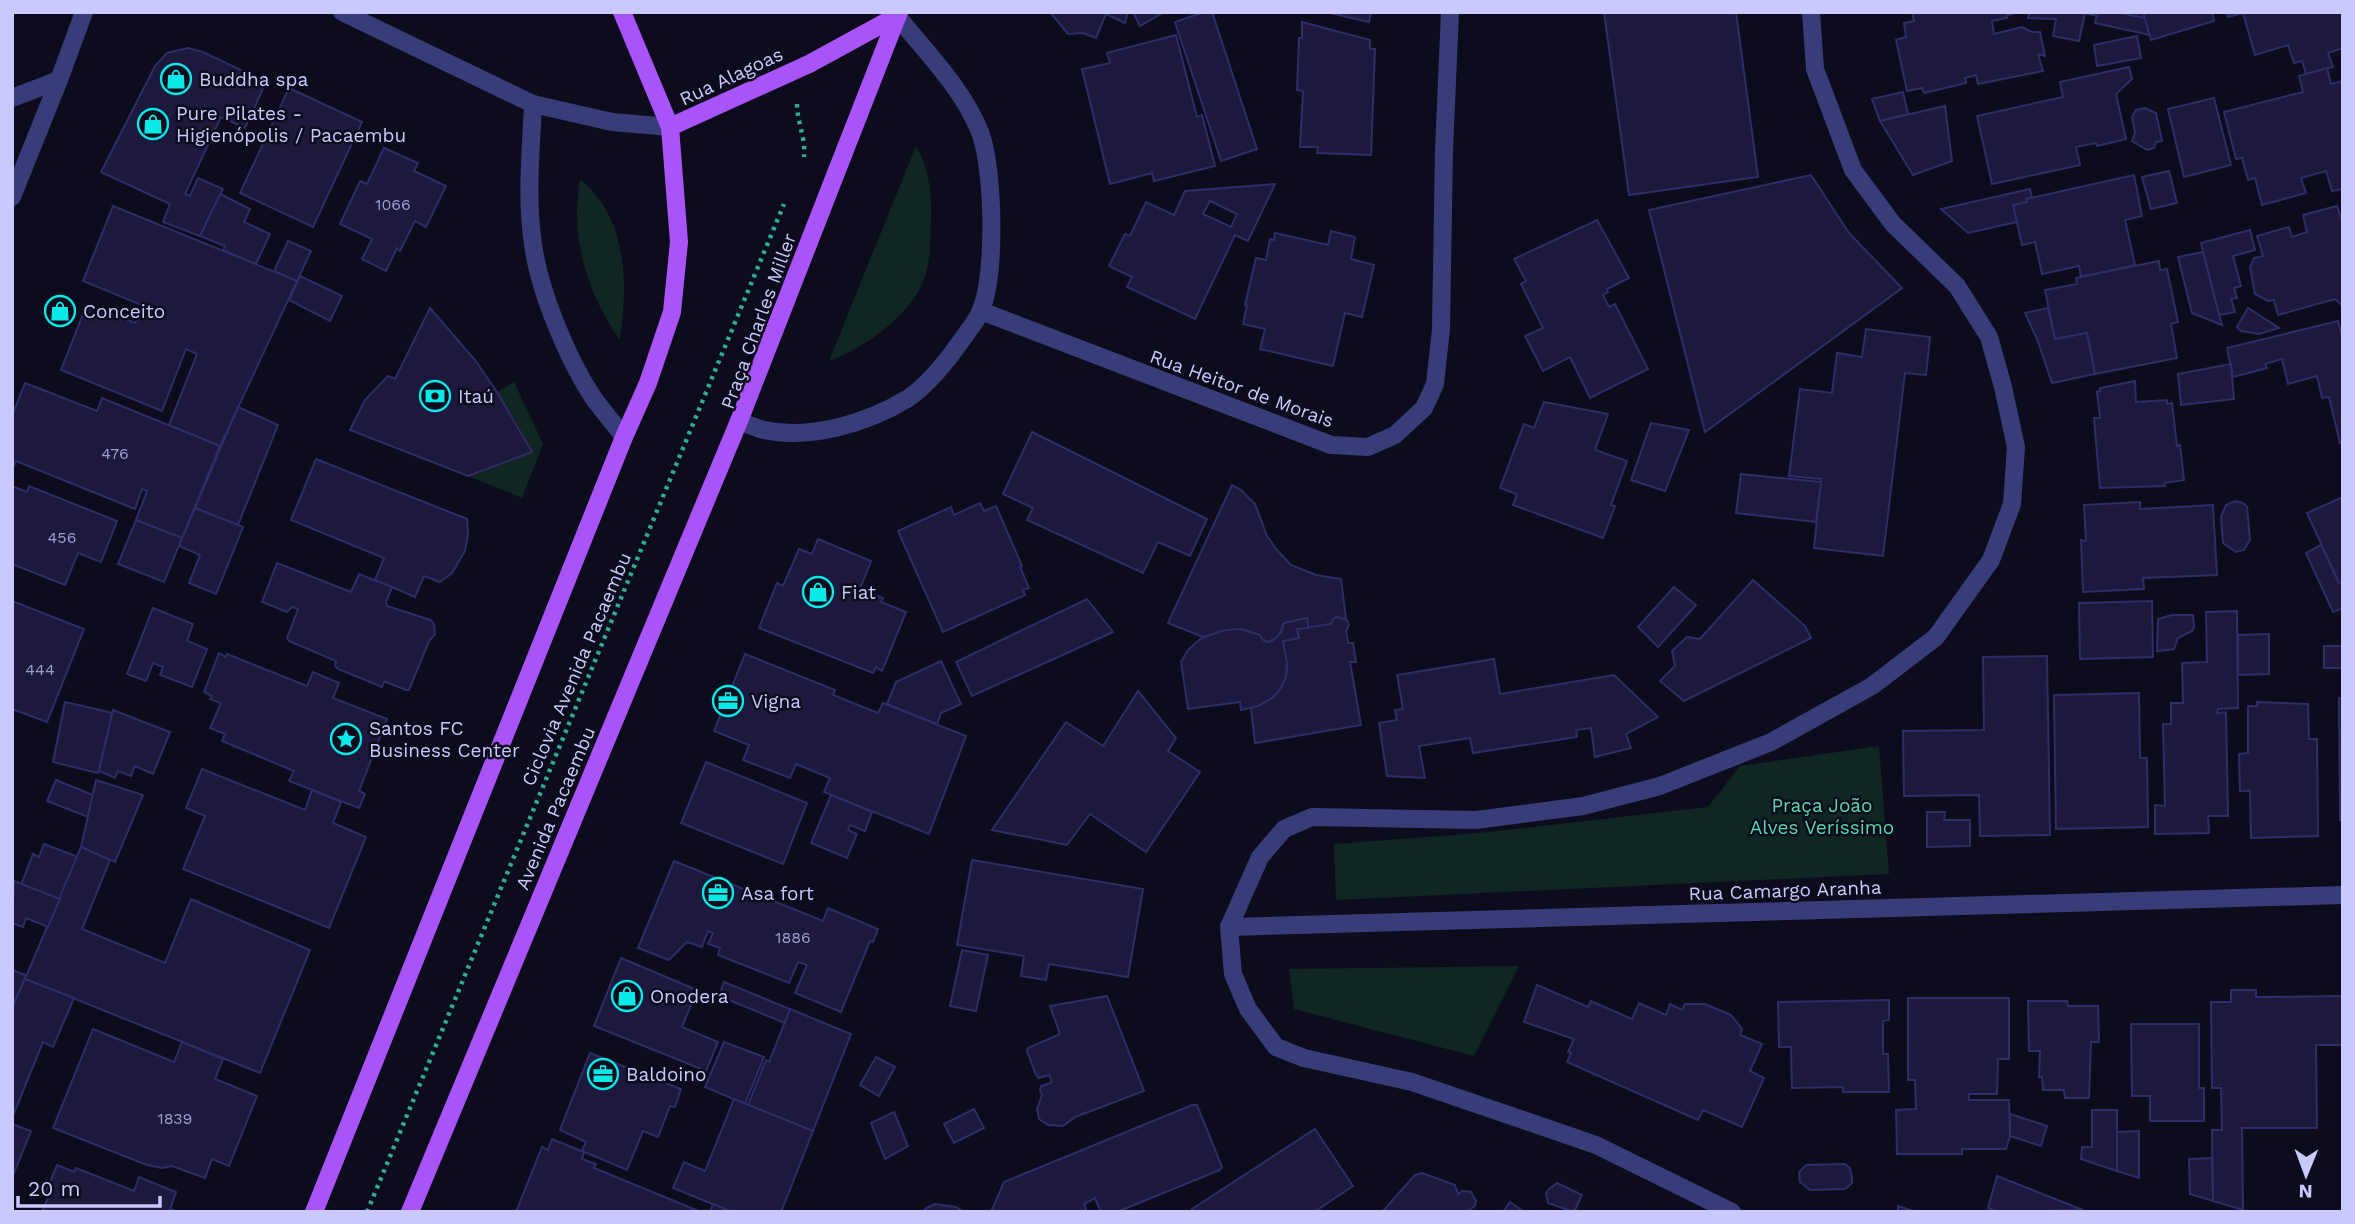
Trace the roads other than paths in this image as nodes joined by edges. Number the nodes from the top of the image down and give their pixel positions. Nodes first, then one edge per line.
1 (83, 12) edge
2 (342, 12) edge
3 (622, 12) edge
4 (1450, 12) edge
5 (1811, 12) edge
6 (898, 14) edge
7 (60, 80) junction
8 (12, 98) edge
9 (534, 104) junction
10 (670, 127) junction
11 (12, 197) edge
12 (981, 311) junction
13 (739, 421) junction
14 (624, 437) junction
15 (2343, 895) edge
16 (1229, 927) junction
17 (314, 1212) edge
18 (410, 1212) edge
19 (1732, 1212) edge

1 - 7 street
2 - 9 street, Rua Alagoas
3 - 10 main road
4 - 12 street, Rua Heitor de Morais
5 - 16 street
6 - 10 main road, Rua Alagoas
6 - 12 street, Praça Charles Miller
6 - 13 main road, Praça Charles Miller
7 - 8 street
7 - 11 street
9 - 10 street, Rua Alagoas
9 - 14 street
10 - 14 main road
12 - 13 street, Praça Charles Miller
13 - 18 main road, Avenida Pacaembu
14 - 17 main road
15 - 16 street, Rua Camargo Aranha
16 - 19 street

